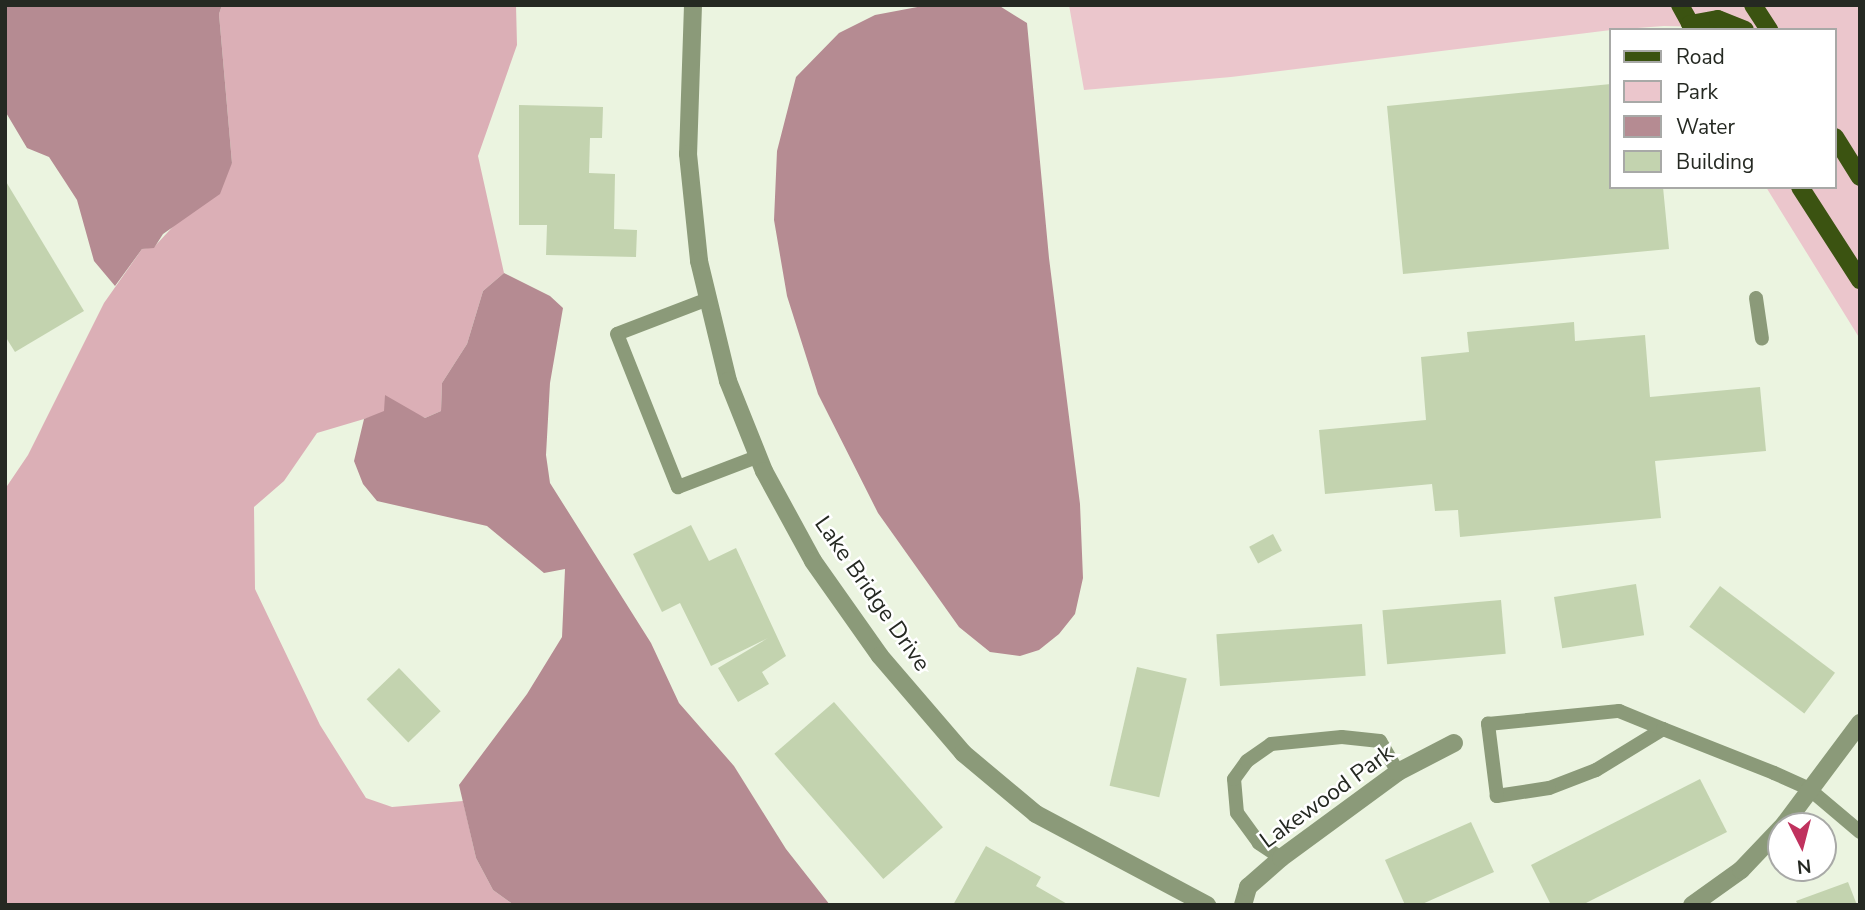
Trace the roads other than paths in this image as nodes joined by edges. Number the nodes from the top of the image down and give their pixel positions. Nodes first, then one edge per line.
1 (692, 5) edge
2 (1679, 5) edge
3 (1753, 5) edge
4 (1692, 27) edge
5 (1740, 28) edge
6 (1768, 28) edge
7 (1837, 140) edge
8 (1860, 177) edge
9 (1801, 189) edge
10 (1860, 280) edge
11 (1756, 298) dead end
12 (708, 299) junction
13 (1762, 340) dead end
14 (759, 456) junction
15 (1859, 722) edge
16 (1663, 729) junction
17 (1454, 743) dead end
18 (1398, 772) junction
19 (1808, 788) junction
20 (1792, 812) edge
21 (1860, 832) edge
22 (1767, 843) edge
23 (1281, 858) junction
24 (1207, 905) edge
25 (1243, 905) edge
26 (1692, 905) edge

1 - 12 street, Lake Bridge Drive
2 - 4 main road
3 - 6 main road
4 - 5 main road
7 - 8 main road
9 - 10 main road
11 - 13 lane
12 - 14 street, Lake Bridge Drive
12 - 14 lane
14 - 24 street, Lake Bridge Drive
15 - 19 street
16 - 16 lane
16 - 19 lane
17 - 18 street, Lakewood Park
18 - 23 street, Lakewood Park
18 - 23 lane
19 - 20 street
19 - 21 lane
22 - 26 street
23 - 25 street, Lakewood Park

